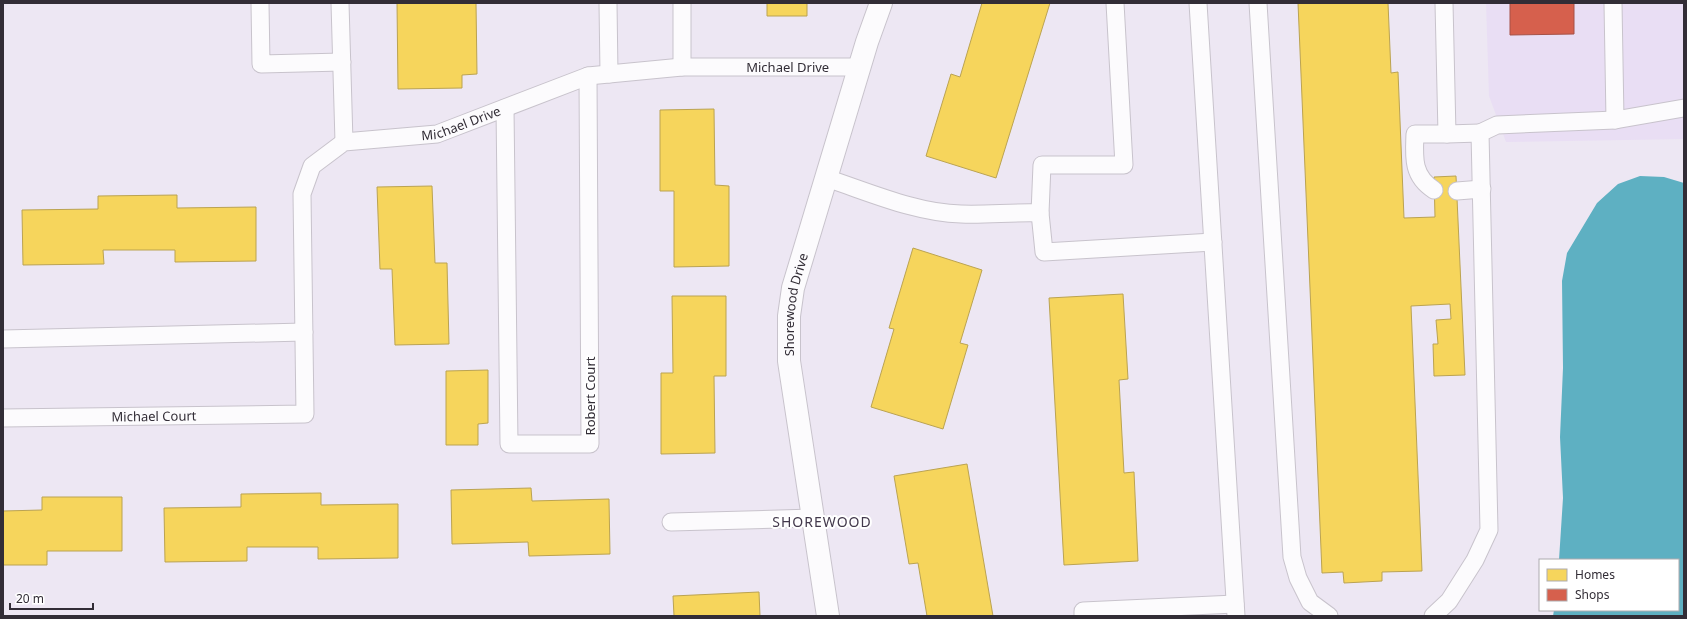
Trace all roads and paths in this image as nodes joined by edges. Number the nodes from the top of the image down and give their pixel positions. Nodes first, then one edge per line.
1 (260, 3) edge
2 (340, 3) edge
3 (608, 3) edge
4 (682, 3) edge
5 (881, 3) edge
6 (1115, 3) edge
7 (1198, 3) edge
8 (1258, 3) edge
9 (1444, 3) edge
10 (1613, 3) edge
11 (342, 62) junction
12 (682, 67) junction
13 (860, 67) junction
14 (609, 74) junction
15 (588, 76) junction
16 (505, 108) junction
17 (1684, 108) edge
18 (1615, 120) junction
19 (1480, 133) junction
20 (1447, 134) junction
21 (344, 142) junction
22 (826, 178) junction
23 (1482, 189) junction
24 (1434, 190) dead end
25 (1457, 190) dead end
26 (1040, 213) junction
27 (1213, 242) junction
28 (304, 332) junction
29 (3, 339) edge
30 (3, 418) edge
31 (813, 518) junction
32 (671, 522) dead end
33 (1236, 610) edge
34 (828, 616) edge
35 (1083, 616) edge
36 (1329, 616) edge
37 (1433, 616) edge

1 - 11 lane
2 - 11 lane
3 - 14 lane
4 - 12 lane
5 - 13 street, Shorewood Drive
6 - 26 lane
7 - 27 lane
8 - 36 lane
9 - 20 lane
10 - 18 lane
11 - 21 lane
12 - 13 lane, Michael Drive
12 - 14 lane, Michael Drive
13 - 22 street, Shorewood Drive
14 - 15 lane, Michael Drive
15 - 16 lane, Michael Drive
15 - 16 lane, Robert Court
16 - 21 lane, Michael Drive
17 - 18 lane
18 - 19 lane
19 - 20 lane
19 - 23 lane
20 - 24 lane
21 - 28 lane
22 - 26 lane
22 - 31 street, Shorewood Drive
23 - 25 lane
23 - 37 lane
26 - 27 lane
27 - 33 lane
28 - 29 lane
28 - 30 lane, Michael Court
31 - 32 lane
31 - 34 street, Shorewood Drive
33 - 35 lane

